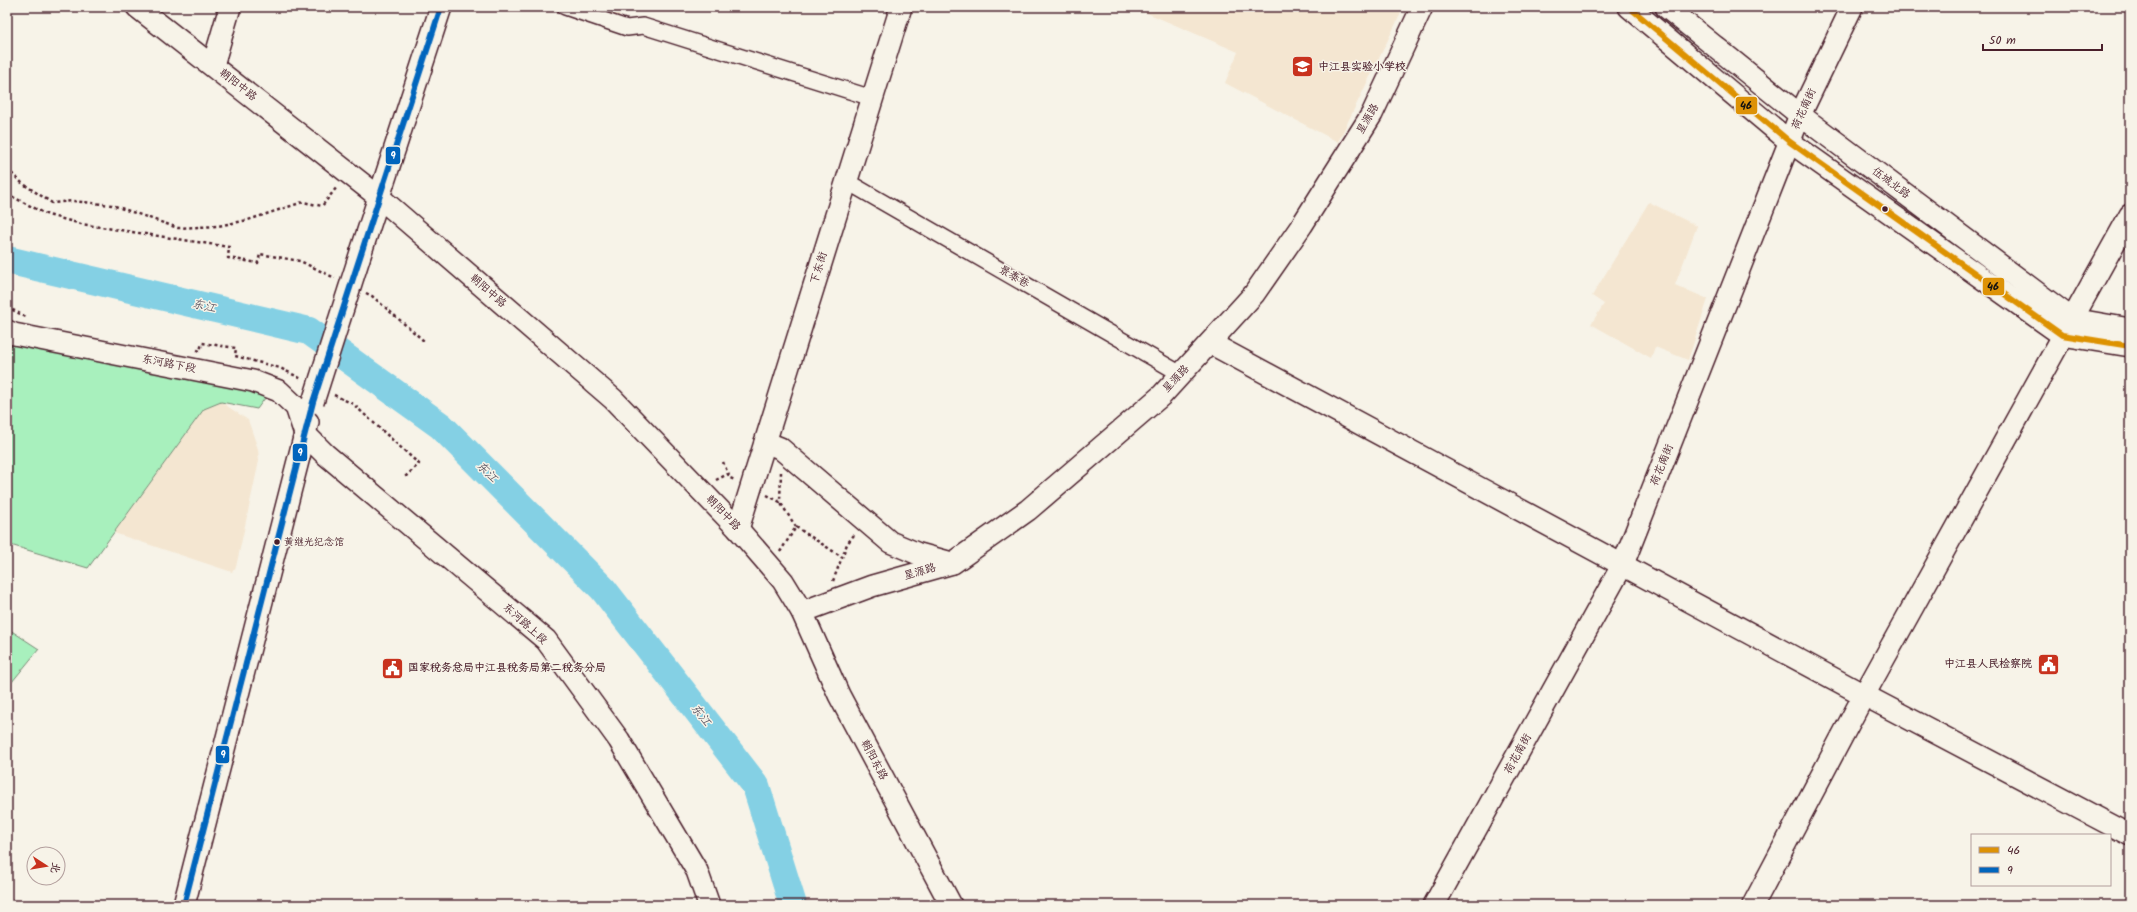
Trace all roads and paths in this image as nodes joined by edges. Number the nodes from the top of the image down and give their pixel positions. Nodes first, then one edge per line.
1 (137, 7) edge
2 (230, 7) edge
3 (441, 7) edge
4 (565, 7) edge
5 (901, 7) edge
6 (1422, 7) edge
7 (1629, 7) edge
8 (1666, 7) edge
9 (1852, 7) edge
10 (213, 65) junction
11 (872, 98) junction
12 (1800, 115) junction
13 (1790, 142) junction
14 (7, 169) edge
15 (350, 174) junction
16 (846, 181) junction
17 (7, 194) edge
18 (379, 197) junction
19 (2130, 215) edge
20 (339, 280) dead end
21 (359, 290) dead end
22 (2067, 327) junction
23 (2130, 329) edge
24 (7, 331) edge
25 (424, 341) dead end
26 (1210, 343) junction
27 (2130, 346) edge
28 (1181, 374) junction
29 (305, 434) junction
30 (765, 442) junction
31 (723, 462) dead end
32 (781, 472) dead end
33 (728, 474) junction
34 (713, 482) dead end
35 (739, 482) dead end
36 (761, 492) dead end
37 (780, 502) junction
38 (796, 527) junction
39 (738, 528) junction
40 (857, 532) dead end
41 (775, 557) dead end
42 (842, 557) junction
43 (953, 563) junction
44 (1623, 564) junction
45 (833, 582) dead end
46 (802, 612) junction
47 (1864, 695) junction
48 (2130, 835) edge
49 (184, 905) edge
50 (709, 905) edge
51 (951, 905) edge
52 (1434, 905) edge
53 (1753, 905) edge

1 - 10 street, 朝阳中路
2 - 10 street
3 - 18 street
4 - 11 street
5 - 11 street, 下东街
6 - 26 street, 星源路
7 - 13 street, 伍城北路
8 - 12 street, 伍城北路
9 - 12 street, 荷花南街
10 - 15 street, 朝阳中路
11 - 16 street, 下东街
12 - 13 street, 荷花南街
12 - 22 street, 伍城北路
13 - 22 street, 伍城北路
13 - 44 street, 荷花南街
14 - 15 path
15 - 18 street, 朝阳中路
16 - 28 street, 景泰巷
16 - 30 street, 下东街
17 - 20 path
18 - 29 street, bridge
18 - 39 street, 朝阳中路
19 - 22 street
21 - 25 path
22 - 23 street, 伍城北路
22 - 27 street, 伍城北路
22 - 47 street
24 - 29 street, 东河路下段
26 - 28 street, 星源路
26 - 44 street
28 - 43 street, 星源路
29 - 49 street
29 - 50 street, 东河路上段
30 - 39 street, 下东街
30 - 43 street
31 - 33 path
32 - 37 path
33 - 34 path
33 - 35 path
36 - 37 path
37 - 38 path
38 - 41 path
38 - 42 path
39 - 46 street, 朝阳中路
40 - 42 path
42 - 45 path
43 - 46 street, 星源路
44 - 47 street
44 - 52 street, 荷花南街
46 - 51 street, 朝阳东路
47 - 48 street
47 - 53 street

